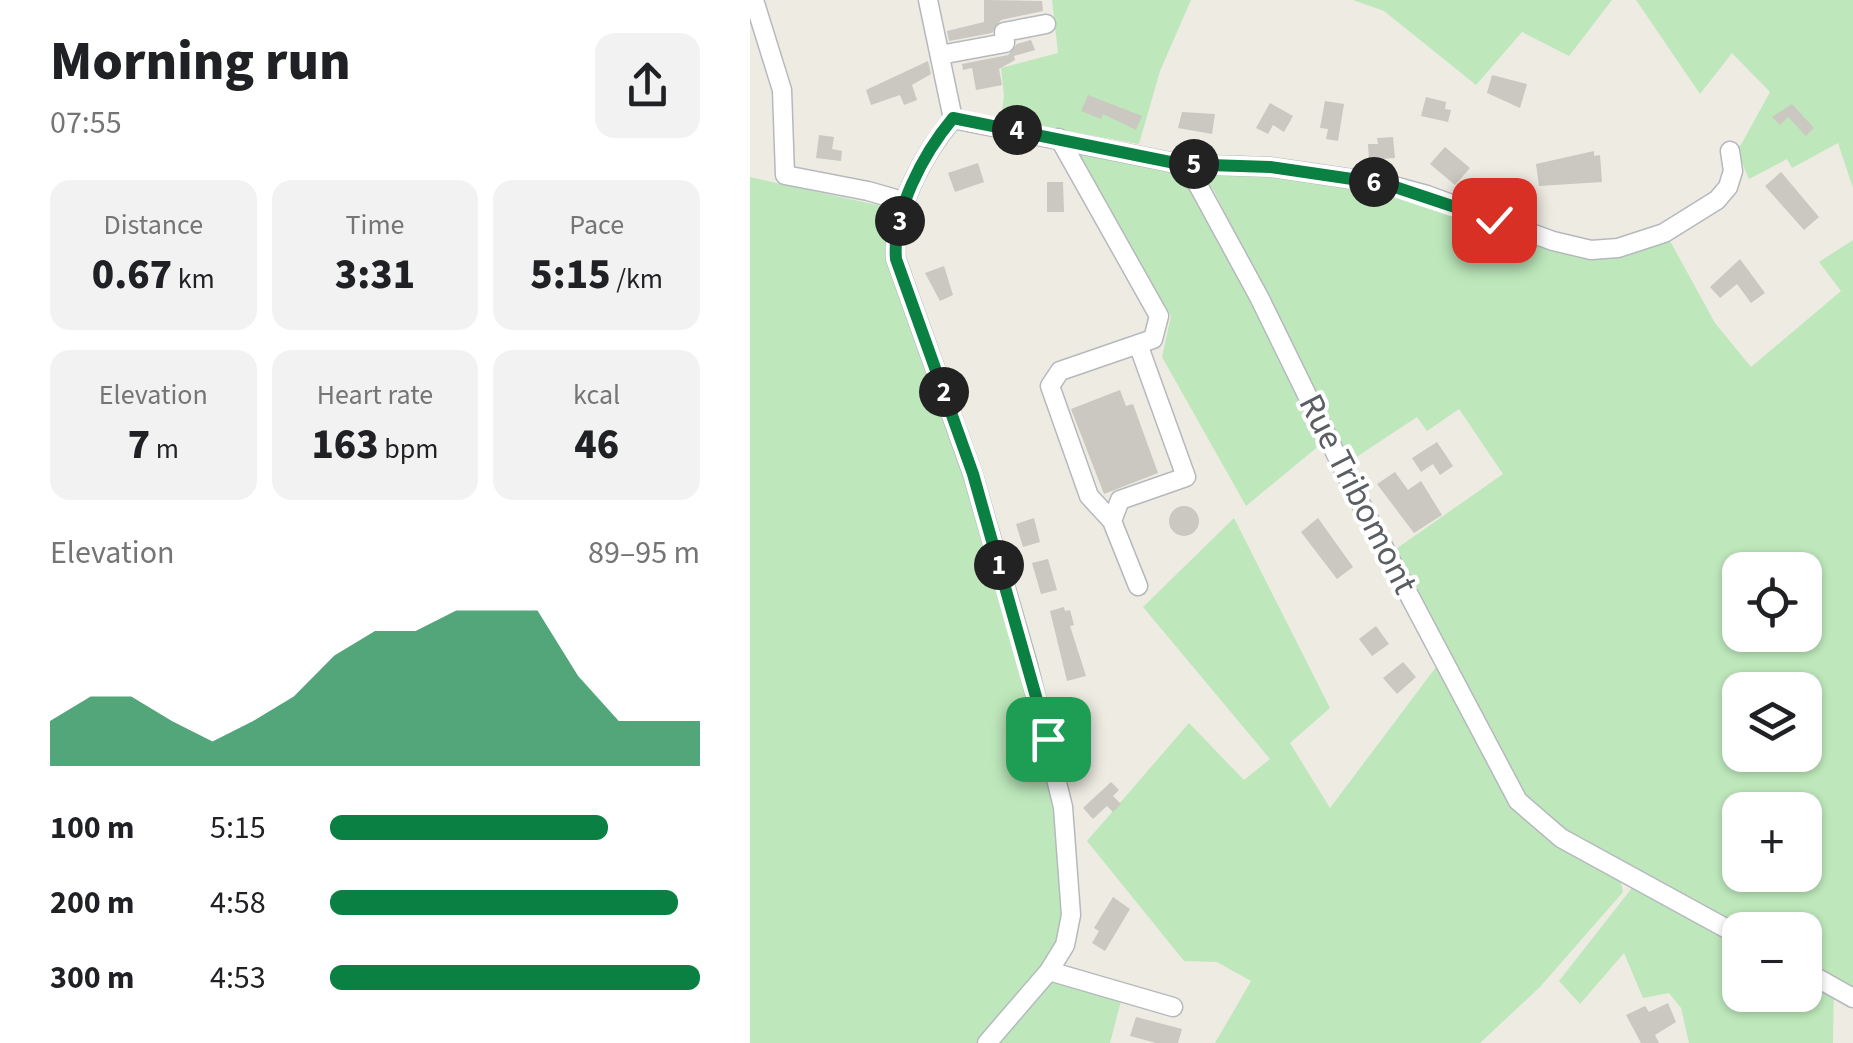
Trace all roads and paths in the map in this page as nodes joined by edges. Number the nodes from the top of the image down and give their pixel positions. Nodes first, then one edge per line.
1 (754, 0) edge
2 (928, 0) edge
3 (1046, 24) dead end
4 (940, 55) junction
5 (953, 118) junction
6 (1059, 138) junction
7 (1730, 151) dead end
8 (1180, 164) junction
9 (906, 202) junction
10 (1138, 344) junction
11 (1112, 522) junction
12 (1138, 586) dead end
13 (1722, 926) edge
14 (1049, 971) junction
15 (1822, 981) edge
16 (1853, 998) edge
17 (1173, 1007) dead end
18 (987, 1043) edge

1 - 9 street
2 - 4 street
3 - 4 street
4 - 5 street
5 - 6 street
5 - 9 street
6 - 8 street
6 - 10 street
7 - 8 street
8 - 13 street, Rue Tribomont
9 - 14 street
10 - 11 street
10 - 11 street
11 - 12 street
14 - 17 street
14 - 18 street
15 - 16 street

